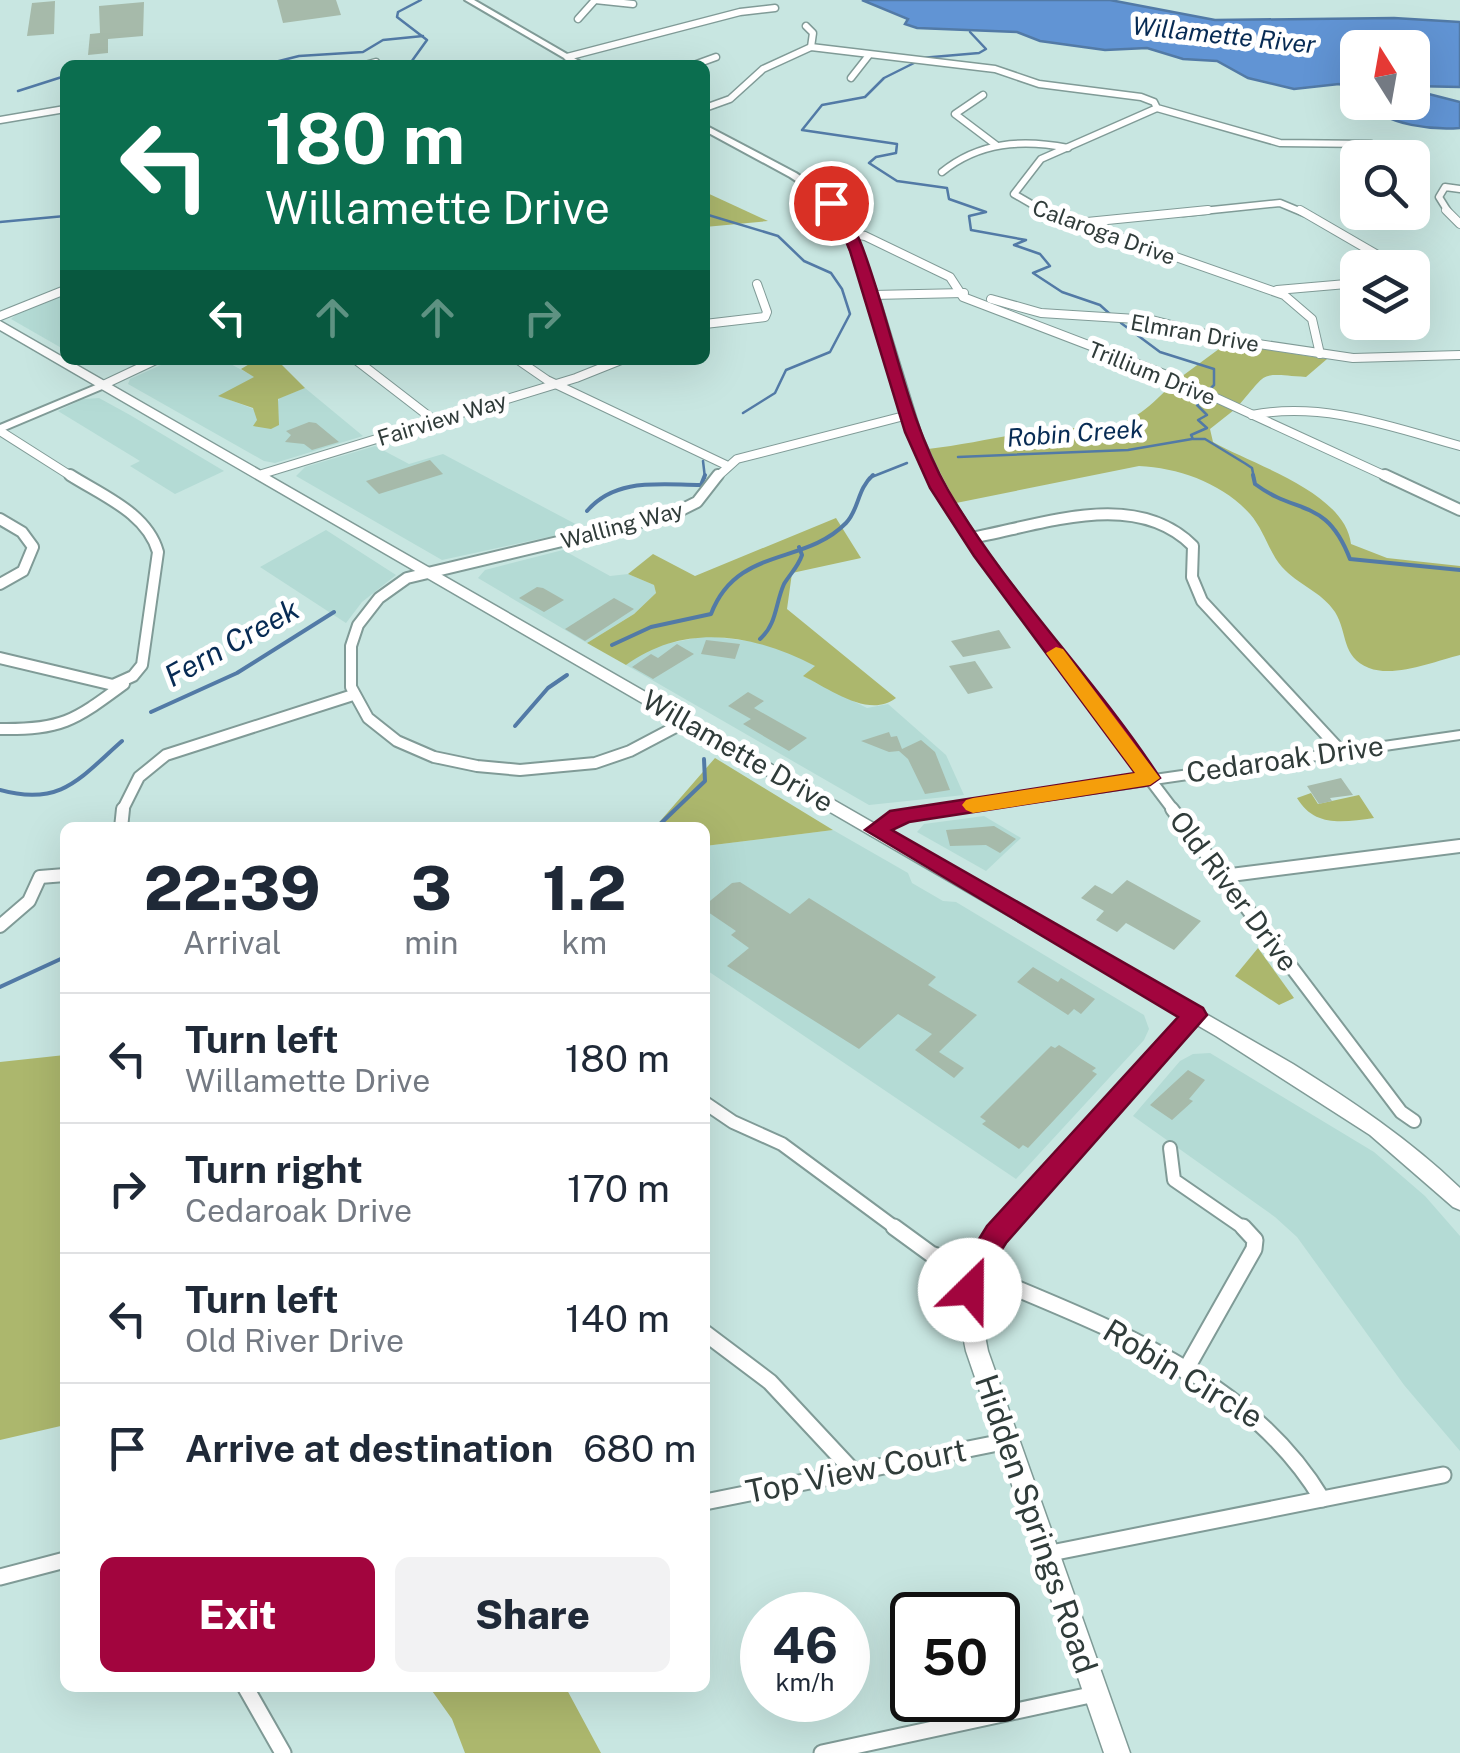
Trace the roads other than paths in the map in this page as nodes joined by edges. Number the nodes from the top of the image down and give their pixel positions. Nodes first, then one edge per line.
1 (469, 0) edge
2 (595, 0) edge
3 (633, 4) dead end
4 (775, 8) dead end
5 (578, 19) dead end
6 (806, 26) dead end
7 (811, 46) junction
8 (869, 55) junction
9 (567, 57) junction
10 (716, 57) dead end
11 (573, 60) edge
12 (708, 60) edge
13 (851, 78) dead end
14 (983, 96) dead end
15 (710, 106) edge
16 (1157, 108) junction
17 (60, 110) edge
18 (0, 120) edge
19 (710, 131) edge
20 (1340, 144) edge
21 (996, 145) junction
22 (1068, 148) junction
23 (942, 172) dead end
24 (1460, 189) edge
25 (1073, 223) junction
26 (1460, 224) edge
27 (850, 233) junction
28 (1369, 250) edge
29 (757, 284) dead end
30 (1340, 284) edge
31 (1271, 290) junction
32 (60, 292) edge
33 (961, 293) junction
34 (873, 295) junction
35 (0, 316) edge
36 (710, 323) edge
37 (0, 325) edge
38 (1320, 354) junction
39 (1460, 356) edge
40 (60, 360) edge
41 (68, 365) edge
42 (145, 365) edge
43 (363, 365) edge
44 (526, 365) edge
45 (608, 365) edge
46 (555, 384) junction
47 (102, 385) junction
48 (908, 415) junction
49 (1252, 416) junction
50 (436, 421) junction
51 (0, 430) edge
52 (1460, 446) edge
53 (726, 465) junction
54 (262, 474) junction
55 (1460, 510) edge
56 (0, 519) edge
57 (971, 538) junction
58 (432, 572) junction
59 (0, 584) edge
60 (0, 658) edge
61 (128, 682) junction
62 (353, 695) junction
63 (684, 722) junction
64 (0, 729) edge
65 (1460, 735) edge
66 (1341, 751) junction
67 (1150, 778) junction
68 (122, 822) edge
69 (876, 830) junction
70 (1460, 846) edge
71 (60, 875) edge
72 (1223, 876) junction
73 (0, 926) edge
74 (1194, 1015) junction
75 (710, 1106) edge
76 (1414, 1121) dead end
77 (1170, 1148) dead end
78 (1460, 1201) edge
79 (974, 1270) junction
80 (1013, 1287) dead end
81 (710, 1337) edge
82 (1185, 1371) junction
83 (1008, 1441) junction
84 (853, 1471) junction
85 (1443, 1475) dead end
86 (1322, 1499) junction
87 (710, 1501) edge
88 (1046, 1554) junction
89 (60, 1561) edge
90 (0, 1577) edge
91 (248, 1692) edge
92 (1094, 1694) junction
93 (283, 1753) edge
94 (822, 1753) edge
95 (1116, 1753) edge

1 - 9 street
2 - 3 street
2 - 5 street
4 - 9 street
6 - 7 street
7 - 8 street
7 - 15 street
8 - 13 street
8 - 16 street
9 - 11 street
10 - 12 street
14 - 21 street
16 - 20 street
16 - 22 street, Calaroga Drive
17 - 18 street
19 - 27 street, Old River Drive
21 - 22 street
21 - 23 street
22 - 25 street, Calaroga Drive
24 - 26 street
25 - 28 street
25 - 31 street, Calaroga Drive
27 - 33 street, Trillium Drive
27 - 34 street, Old River Drive
29 - 36 street
30 - 31 street
31 - 38 street, Calaroga Drive
32 - 35 street
33 - 34 street, Elmran Drive
33 - 38 street, Elmran Drive
33 - 49 street, Trillium Drive
34 - 48 street, Old River Drive
37 - 40 main road, Willamette Drive
38 - 39 street, Elmran Drive
41 - 47 main road, Willamette Drive
42 - 47 street
43 - 50 street
44 - 46 street
45 - 46 street, Fairview Way
46 - 50 street, Fairview Way
46 - 53 street
47 - 51 street
47 - 54 main road, Willamette Drive
48 - 53 street
48 - 57 street, Old River Drive
49 - 52 street
49 - 55 street, Trillium Drive
50 - 54 street, Fairview Way
51 - 61 street
53 - 58 street, Walling Way
54 - 58 main road, Willamette Drive
56 - 59 street
57 - 66 street
57 - 67 street, Old River Drive
58 - 62 street, Walling Way
58 - 63 main road, Willamette Drive
60 - 61 street
61 - 64 street
62 - 63 street
62 - 68 street
63 - 69 main road, Willamette Drive
65 - 66 street, Cedaroak Drive
66 - 67 street, Cedaroak Drive
67 - 69 street, Cedaroak Drive
67 - 72 street, Old River Drive
69 - 74 main road, Willamette Drive
70 - 72 street
71 - 73 street
72 - 76 street, Old River Drive
74 - 78 main road, Willamette Drive
74 - 79 main road
75 - 79 street
77 - 82 street
79 - 83 main road, Hidden Springs Road
80 - 82 street, Robin Circle
81 - 84 street
82 - 86 street, Robin Circle
83 - 84 street, Top View Court
83 - 88 main road, Hidden Springs Road
84 - 87 street, Top View Court
85 - 86 street
86 - 88 street
88 - 92 main road, Hidden Springs Road
89 - 90 street
91 - 93 street
92 - 94 street
92 - 95 main road, Hidden Springs Road

